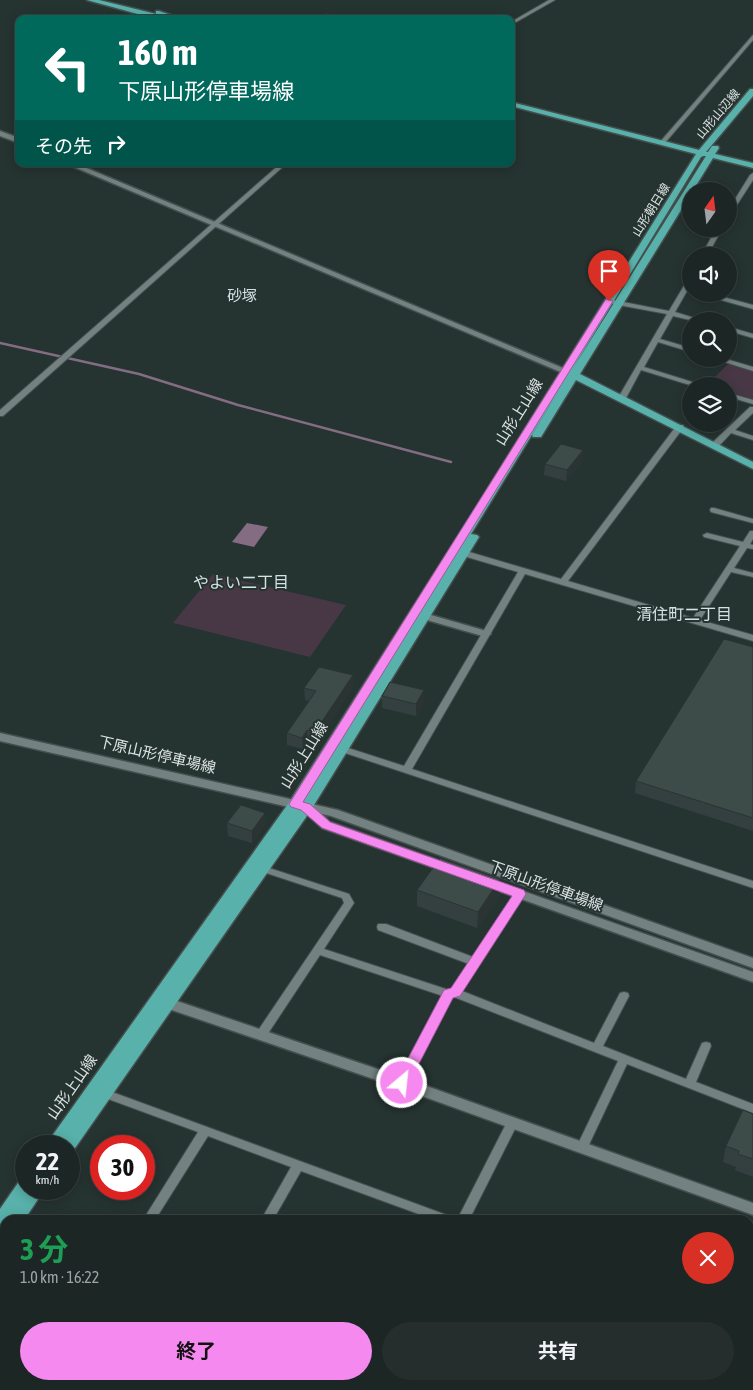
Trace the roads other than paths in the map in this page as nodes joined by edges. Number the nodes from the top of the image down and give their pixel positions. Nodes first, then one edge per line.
1 (91, 0) edge
2 (106, 0) edge
3 (553, 0) edge
4 (150, 15) edge
5 (164, 15) edge
6 (515, 22) edge
7 (753, 37) edge
8 (750, 43) edge
9 (753, 91) edge
10 (753, 102) edge
11 (515, 105) edge
12 (515, 109) edge
13 (0, 133) edge
14 (15, 139) edge
15 (662, 143) junction
16 (704, 155) junction
17 (79, 167) edge
18 (280, 167) edge
19 (753, 167) edge
20 (753, 175) edge
21 (738, 198) edge
22 (214, 224) junction
23 (682, 298) edge
24 (614, 302) junction
25 (735, 302) edge
26 (753, 307) edge
27 (671, 313) junction
28 (682, 316) edge
29 (737, 331) edge
30 (753, 336) edge
31 (657, 340) junction
32 (682, 347) edge
33 (737, 364) edge
34 (641, 368) junction
35 (753, 369) edge
36 (570, 374) junction
37 (682, 381) edge
38 (737, 397) edge
39 (622, 398) junction
40 (753, 402) edge
41 (753, 408) edge
42 (0, 414) edge
43 (737, 425) edge
44 (680, 427) junction
45 (730, 432) edge
46 (734, 432) edge
47 (753, 438) edge
48 (715, 445) junction
49 (753, 466) edge
50 (714, 510) dead end
51 (753, 521) edge
52 (753, 533) edge
53 (707, 535) dead end
54 (749, 546) edge
55 (463, 553) junction
56 (730, 568) junction
57 (522, 572) junction
58 (753, 575) edge
59 (562, 583) junction
60 (424, 616) junction
61 (695, 621) junction
62 (486, 634) junction
63 (753, 638) edge
64 (0, 736) edge
65 (342, 749) junction
66 (407, 769) junction
67 (300, 805) junction
68 (263, 869) junction
69 (753, 885) edge
70 (520, 894) junction
71 (382, 927) dead end
72 (319, 950) junction
73 (475, 962) junction
74 (753, 963) edge
75 (753, 977) edge
76 (452, 993) junction
77 (624, 996) dead end
78 (168, 1003) junction
79 (261, 1035) junction
80 (706, 1046) dead end
81 (596, 1049) junction
82 (624, 1060) junction
83 (402, 1083) junction
84 (689, 1085) junction
85 (104, 1093) junction
86 (752, 1106) edge
87 (512, 1123) junction
88 (206, 1130) junction
89 (61, 1135) edge
90 (75, 1135) edge
91 (582, 1148) junction
92 (299, 1164) junction
93 (15, 1200) edge
94 (29, 1200) edge
95 (753, 1209) edge
96 (5, 1215) edge
97 (19, 1215) edge
98 (152, 1215) edge
99 (270, 1215) edge
100 (435, 1215) edge
101 (466, 1215) edge

1 - 4 main road
2 - 5 main road
3 - 6 street
7 - 8 street
8 - 15 street
9 - 16 main road, 山形山辺線
10 - 16 main road, 山形山辺線
11 - 15 main road
12 - 16 main road
13 - 14 street
15 - 16 main road
16 - 19 main road, 山形山辺線
16 - 24 main road, 山形朝日線
17 - 22 street
18 - 22 street
20 - 21 street
22 - 36 street
22 - 42 street
23 - 27 street
24 - 27 street
24 - 36 main road, 山形朝日線
25 - 26 street
27 - 28 street
27 - 31 street
29 - 30 street
31 - 32 street
31 - 34 street
33 - 35 street
34 - 37 street
34 - 39 street
36 - 39 main road
36 - 55 main road, 山形上山線
36 - 67 main road, 山形上山線
38 - 40 street
39 - 44 main road
41 - 43 street
44 - 48 main road
44 - 59 street
45 - 48 street
46 - 47 street
48 - 49 main road
50 - 51 street
52 - 54 street
53 - 54 street
54 - 56 street
55 - 57 street
55 - 60 main road, 山形上山線
56 - 58 street
56 - 61 street
57 - 59 street
57 - 62 street
59 - 61 street
60 - 62 street
60 - 65 main road, 山形上山線
61 - 63 street
62 - 66 street
64 - 67 street, 下原山形停車場線
65 - 66 street
65 - 67 main road, 山形上山線
66 - 69 street
67 - 68 main road, 山形上山線
67 - 70 street, 下原山形停車場線
67 - 74 street, 下原山形停車場線
67 - 89 main road, 山形上山線
68 - 72 street
68 - 78 main road, 山形上山線
70 - 73 street
70 - 75 street, 下原山形停車場線
71 - 73 street
72 - 76 street
72 - 79 street
73 - 76 street
76 - 81 street
76 - 83 street
77 - 81 street
78 - 79 street
78 - 85 main road, 山形上山線
79 - 83 street
80 - 84 street
81 - 82 street
82 - 84 street
82 - 91 street
83 - 87 street
84 - 86 street
85 - 88 street
85 - 90 main road, 山形上山線
87 - 91 street
87 - 101 street
88 - 92 street
88 - 98 street
91 - 95 street
92 - 99 street
92 - 100 street
93 - 96 main road
94 - 97 main road

